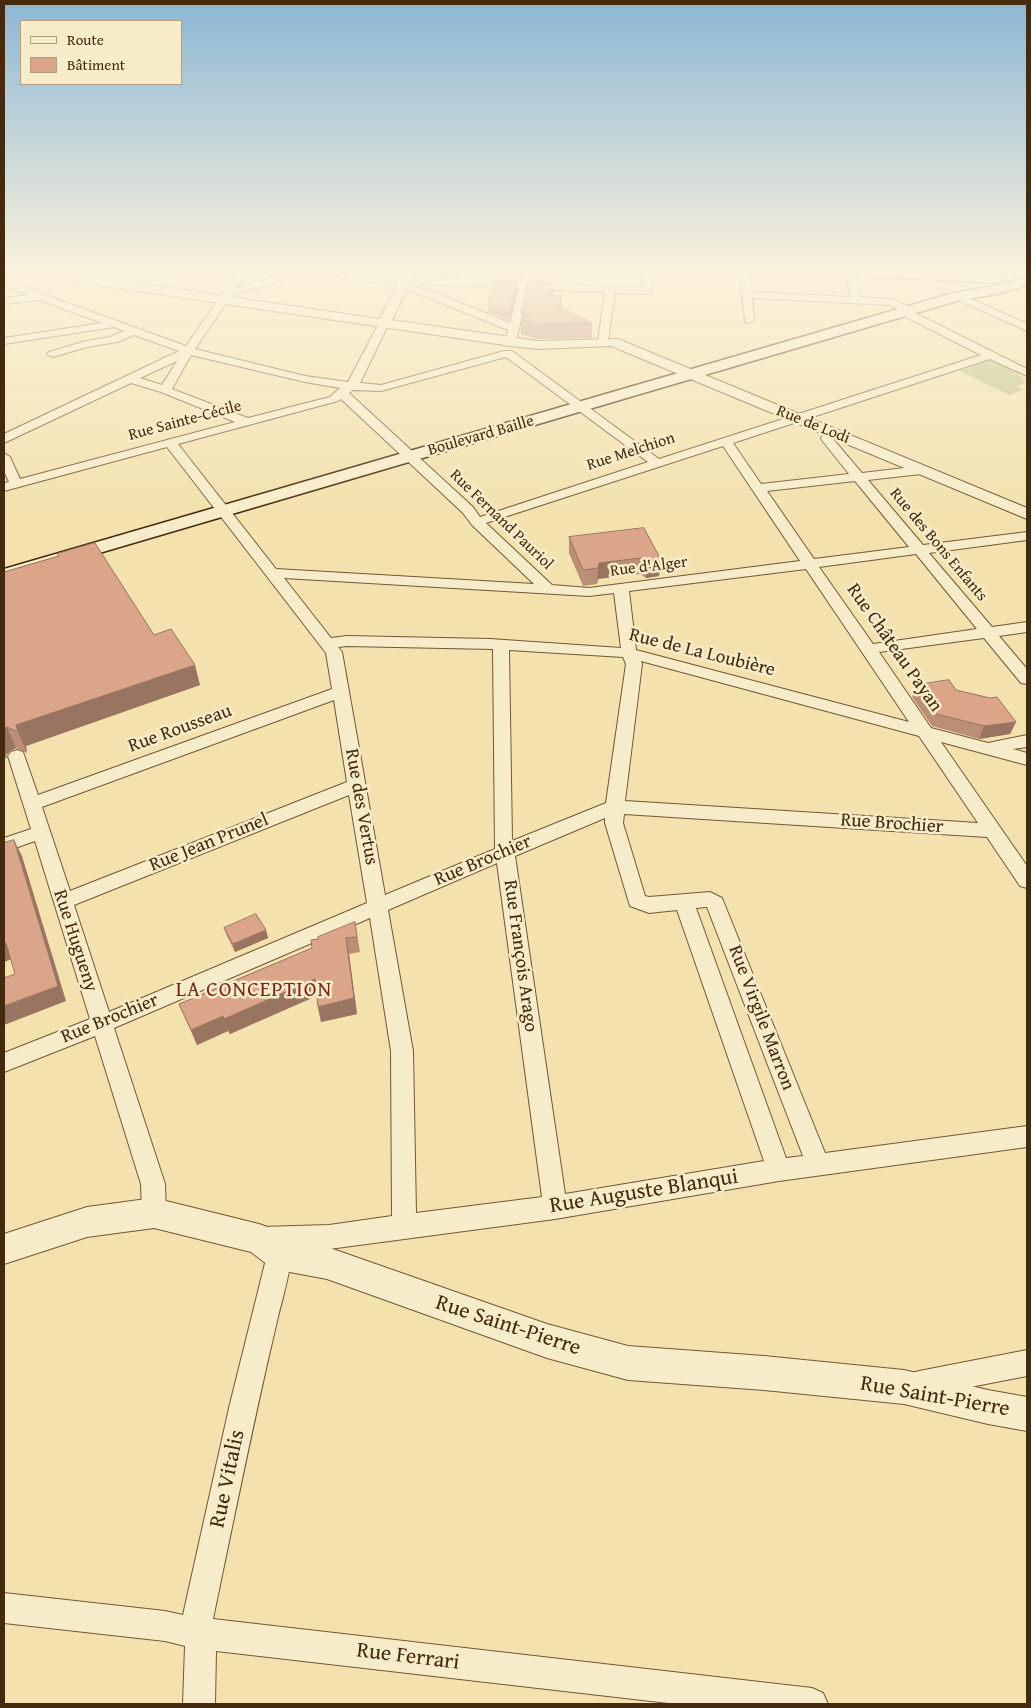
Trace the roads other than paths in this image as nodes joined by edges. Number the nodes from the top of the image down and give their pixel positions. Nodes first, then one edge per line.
1 (57, 353) edge
2 (184, 353) edge
3 (187, 353) edge
4 (195, 353) edge
5 (369, 353) edge
6 (479, 353) edge
7 (523, 353) edge
8 (638, 353) edge
9 (762, 353) edge
10 (987, 353) edge
11 (53, 354) dead end
12 (991, 355) junction
13 (1027, 373) edge
14 (688, 374) junction
15 (130, 379) junction
16 (346, 389) junction
17 (164, 390) junction
18 (580, 407) junction
19 (796, 418) junction
20 (249, 423) junction
21 (829, 431) junction
22 (4, 439) edge
23 (725, 440) junction
24 (171, 444) junction
25 (4, 457) edge
26 (411, 457) junction
27 (656, 462) junction
28 (921, 470) junction
29 (858, 477) junction
30 (10, 486) edge
31 (757, 488) junction
32 (224, 511) junction
33 (1027, 514) edge
34 (477, 522) junction
35 (1027, 536) edge
36 (918, 550) junction
37 (809, 564) junction
38 (273, 573) junction
39 (4, 575) edge
40 (621, 588) junction
41 (548, 590) junction
42 (1027, 626) edge
43 (988, 632) junction
44 (328, 643) junction
45 (501, 645) junction
46 (868, 649) junction
47 (629, 653) junction
48 (1027, 679) edge
49 (341, 692) junction
50 (925, 732) junction
51 (1027, 741) edge
52 (990, 749) junction
53 (16, 756) dead end
54 (1027, 759) edge
55 (357, 785) junction
56 (32, 804) junction
57 (615, 807) junction
58 (992, 831) junction
59 (41, 832) junction
60 (4, 845) edge
61 (505, 852) junction
62 (1027, 881) edge
63 (62, 902) junction
64 (684, 902) junction
65 (378, 907) junction
66 (102, 1024) junction
67 (4, 1063) edge
68 (1027, 1137) edge
69 (818, 1164) junction
70 (779, 1170) junction
71 (556, 1207) junction
72 (154, 1213) junction
73 (404, 1226) junction
74 (269, 1247) junction
75 (4, 1249) edge
76 (1027, 1363) edge
77 (904, 1387) junction
78 (1027, 1414) edge
79 (4, 1608) edge
80 (196, 1633) junction
81 (199, 1704) edge
82 (807, 1704) edge

1 - 11 street
2 - 15 street
3 - 17 street
4 - 16 street
5 - 16 street
6 - 16 street
7 - 18 street
8 - 14 street, Rue de Lodi
9 - 14 main road, Boulevard Baille
10 - 12 street
12 - 13 street
12 - 19 street, Rue Melchion
14 - 18 main road, Boulevard Baille
14 - 19 street, Rue de Lodi
15 - 17 street
15 - 22 street
16 - 20 street, Rue Sainte-Cécile
16 - 26 street, Rue Fernand Pauriol
17 - 20 street
18 - 26 main road, Boulevard Baille
18 - 27 street
19 - 21 street, Rue de Lodi
19 - 23 street, Rue Melchion
20 - 24 street, Rue Sainte-Cécile
21 - 28 street, Rue de Lodi
21 - 29 street, Rue des Bons Enfants
23 - 27 street, Rue Melchion
23 - 31 street, Rue Château Payan
24 - 30 street, Rue Sainte-Cécile
24 - 32 street, Rue des Vertus
25 - 30 street
26 - 32 main road, Boulevard Baille
26 - 34 street, Rue Fernand Pauriol
27 - 34 street, Rue Melchion
28 - 29 street
28 - 33 street, Rue de Lodi
29 - 31 street
29 - 36 street, Rue des Bons Enfants
31 - 37 street, Rue Château Payan
32 - 38 street, Rue des Vertus
32 - 39 main road, Boulevard Baille
34 - 41 street, Rue Fernand Pauriol
35 - 36 street, Rue d'Alger
36 - 37 street, Rue d'Alger
36 - 43 street, Rue des Bons Enfants
37 - 40 street, Rue d'Alger
37 - 46 street, Rue Château Payan
38 - 41 street, Rue d'Alger
38 - 44 street, Rue des Vertus
40 - 41 street, Rue d'Alger
40 - 47 street, Rue Virgile Marron
42 - 43 street
43 - 46 street
43 - 48 street, Rue des Bons Enfants
44 - 45 street, Rue de La Loubière
44 - 49 street, Rue des Vertus
45 - 47 street, Rue de La Loubière
45 - 61 street, Rue François Arago
46 - 50 street, Rue Château Payan
47 - 50 street, Rue de La Loubière
47 - 57 street, Rue Virgile Marron
49 - 55 street, Rue des Vertus
49 - 56 street, Rue Rousseau
50 - 52 street, Rue de La Loubière
50 - 58 street, Rue Château Payan
51 - 52 street
52 - 54 street, Rue de La Loubière
53 - 56 street, Rue Hugueny
55 - 63 street, Rue Jean Prunel
55 - 65 street, Rue des Vertus
56 - 59 street, Rue Hugueny
57 - 58 street, Rue Brochier
57 - 61 street, Rue Brochier
57 - 64 street, Rue Virgile Marron
58 - 62 street, Rue Château Payan
59 - 60 street
59 - 63 street, Rue Hugueny
61 - 65 street, Rue Brochier
61 - 71 street, Rue François Arago
63 - 66 street, Rue Hugueny
64 - 69 street, Rue Virgile Marron
64 - 70 street, Rue Virgile Marron
65 - 66 street, Rue Brochier
65 - 73 street, Rue des Vertus
66 - 67 street, Rue Brochier
66 - 72 street, Rue Hugueny
68 - 69 street, Rue Auguste Blanqui
69 - 70 street, Rue Auguste Blanqui
70 - 71 street, Rue Auguste Blanqui
71 - 73 street, Rue Auguste Blanqui
72 - 74 street, Rue Saint-Pierre
72 - 75 street, Rue Saint-Pierre
73 - 74 street, Rue Auguste Blanqui
74 - 77 street, Rue Saint-Pierre
74 - 80 street, Rue Vitalis
76 - 77 street
77 - 78 street, Rue Saint-Pierre
79 - 80 street, Rue Ferrari
80 - 81 street, Rue Vitalis
80 - 82 street, Rue Ferrari

